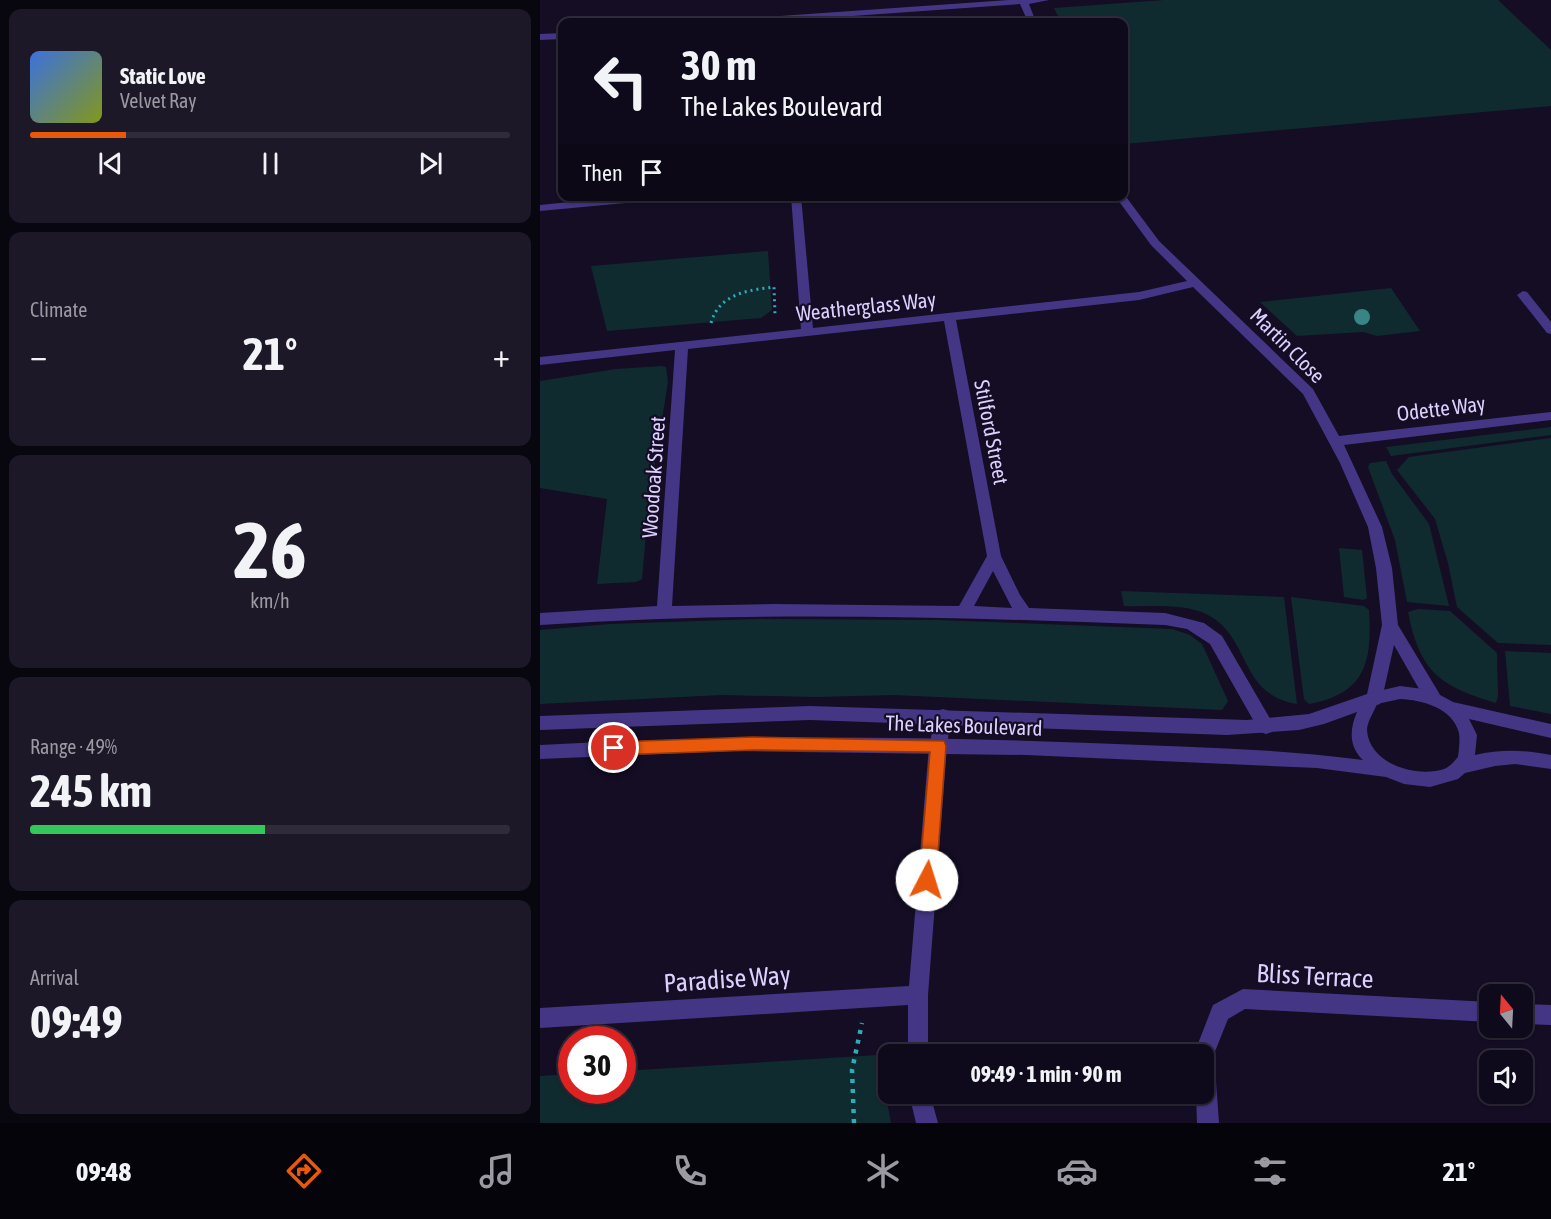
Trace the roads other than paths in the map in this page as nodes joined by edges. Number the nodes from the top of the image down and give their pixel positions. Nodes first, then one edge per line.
1 (1045, 0) edge
2 (1023, 1) edge
3 (816, 18) edge
4 (1030, 18) edge
5 (558, 36) edge
6 (540, 37) edge
7 (615, 201) edge
8 (796, 201) edge
9 (1124, 201) edge
10 (540, 208) edge
11 (1194, 283) junction
12 (1523, 295) dead end
13 (949, 316) junction
14 (1551, 330) edge
15 (807, 332) junction
16 (682, 344) junction
17 (540, 361) edge
18 (1551, 416) edge
19 (1336, 441) junction
20 (994, 556) junction
21 (964, 611) junction
22 (664, 612) junction
23 (1025, 614) junction
24 (540, 619) edge
25 (1389, 625) junction
26 (1433, 698) junction
27 (1372, 700) junction
28 (1448, 707) junction
29 (943, 716) junction
30 (540, 723) edge
31 (1266, 727) junction
32 (1551, 731) edge
33 (938, 746) junction
34 (540, 752) edge
35 (1551, 762) edge
36 (1460, 767) junction
37 (1386, 770) junction
38 (918, 995) junction
39 (1479, 1011) edge
40 (1533, 1014) edge
41 (1551, 1015) edge
42 (540, 1018) edge
43 (918, 1044) edge
44 (922, 1104) edge
45 (927, 1123) edge
46 (1209, 1123) edge

1 - 2 street
2 - 3 street
2 - 4 street
5 - 6 street
7 - 10 street
8 - 15 street
9 - 11 street, Martin Close
11 - 13 street, Weatherglass Way
11 - 19 street, Martin Close
12 - 14 street
13 - 15 street, Weatherglass Way
13 - 20 street, Stilford Street
15 - 16 street, Weatherglass Way
16 - 17 street, Weatherglass Way
16 - 22 street, Woodoak Street
18 - 19 street, Odette Way
19 - 25 street, Martin Close
20 - 21 street
20 - 23 street, Stilford Street
21 - 22 street
21 - 23 street
22 - 24 street
23 - 31 street
25 - 26 street, Martin Close
25 - 27 street, Martin Close
26 - 27 street
26 - 28 street
27 - 31 street, The Lakes Boulevard
27 - 37 street
28 - 32 street
28 - 36 street
29 - 30 street, The Lakes Boulevard
29 - 31 street, The Lakes Boulevard
29 - 33 street
33 - 34 street, The Lakes Boulevard
33 - 37 street, The Lakes Boulevard
33 - 38 street
35 - 36 street
36 - 37 street
38 - 42 street, Paradise Way
38 - 43 street
39 - 46 street, Bliss Terrace
40 - 41 street
44 - 45 street

